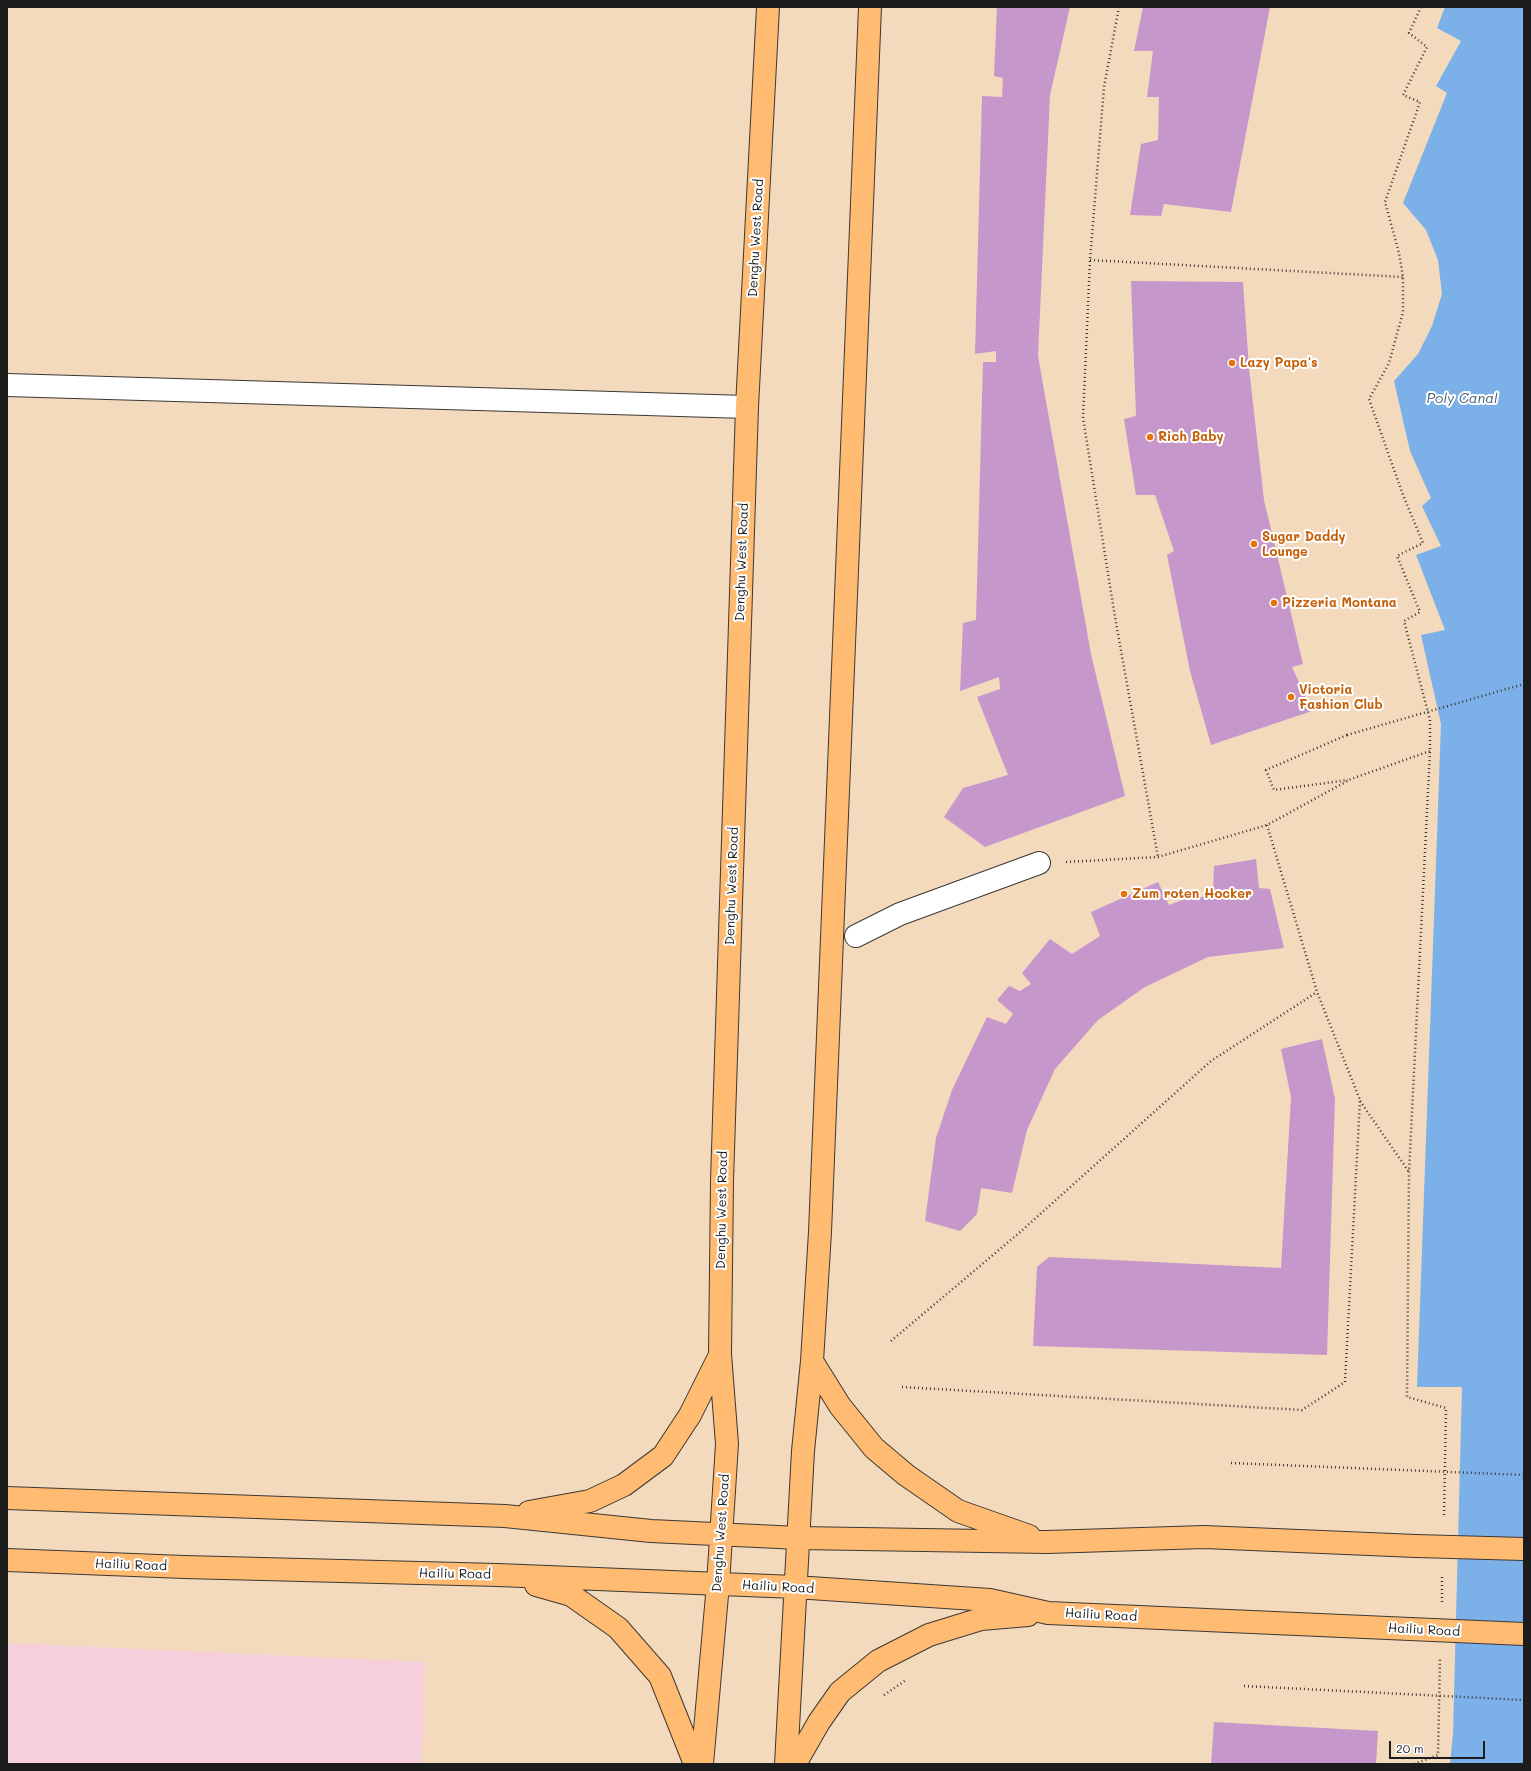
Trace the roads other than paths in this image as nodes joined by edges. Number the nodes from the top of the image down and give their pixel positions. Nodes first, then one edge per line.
1 (768, 7) edge
2 (870, 7) edge
3 (7, 385) edge
4 (747, 407) junction
5 (1039, 863) road end
6 (856, 936) dead end
7 (720, 1354) junction
8 (812, 1362) junction
9 (7, 1498) edge
10 (505, 1516) junction
11 (720, 1535) junction
12 (799, 1538) junction
13 (1047, 1542) junction
14 (1524, 1549) edge
15 (7, 1560) edge
16 (498, 1575) junction
17 (718, 1584) junction
18 (795, 1587) junction
19 (1048, 1613) junction
20 (1524, 1634) edge
21 (695, 1764) edge
22 (702, 1764) edge
23 (786, 1764) edge
24 (795, 1764) edge

1 - 4 main road, Denghu West Road
2 - 8 main road
3 - 4 street
4 - 7 main road, Denghu West Road
5 - 6 street
7 - 10 main road
7 - 11 main road, Denghu West Road
8 - 12 main road
8 - 13 main road
9 - 10 main road
10 - 11 main road
11 - 12 main road
11 - 17 main road, Denghu West Road
12 - 13 main road
12 - 18 main road
13 - 14 main road, bridge
15 - 16 main road, Hailiu Road
16 - 17 main road, Hailiu Road
16 - 21 main road
17 - 18 main road, Hailiu Road
17 - 22 main road, Denghu West Road
18 - 19 main road, Hailiu Road
18 - 23 main road
19 - 20 main road, Hailiu Road, bridge
19 - 24 main road

